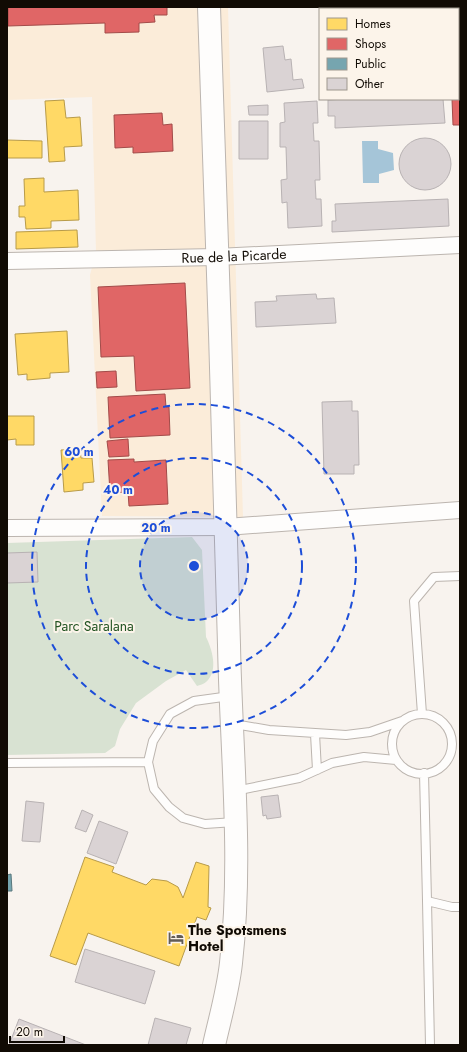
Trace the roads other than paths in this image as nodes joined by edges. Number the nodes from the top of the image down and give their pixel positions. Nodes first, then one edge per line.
1 (209, 7) edge
2 (460, 245) edge
3 (217, 257) junction
4 (7, 261) edge
5 (460, 510) edge
6 (226, 527) junction
7 (7, 528) edge
8 (460, 576) edge
9 (230, 696) junction
10 (422, 714) junction
11 (402, 721) junction
12 (231, 723) junction
13 (315, 734) junction
14 (396, 760) junction
15 (148, 762) junction
16 (7, 763) edge
17 (317, 770) junction
18 (424, 773) junction
19 (234, 791) junction
20 (236, 822) junction
21 (426, 901) junction
22 (460, 907) edge
23 (214, 1045) edge
24 (430, 1045) edge

1 - 3 street
2 - 3 street, Rue de la Picarde
3 - 4 street, Rue de la Picarde
3 - 6 street
5 - 6 street
6 - 7 street
6 - 9 street
8 - 10 lane
9 - 12 street
9 - 15 lane
10 - 11 lane
10 - 18 lane
11 - 13 lane
11 - 14 lane
12 - 13 lane
12 - 19 street
13 - 17 lane
14 - 17 lane
14 - 18 lane
15 - 16 lane
15 - 20 lane
17 - 19 lane
18 - 21 lane
19 - 20 street
20 - 23 street
21 - 22 lane
21 - 24 lane

